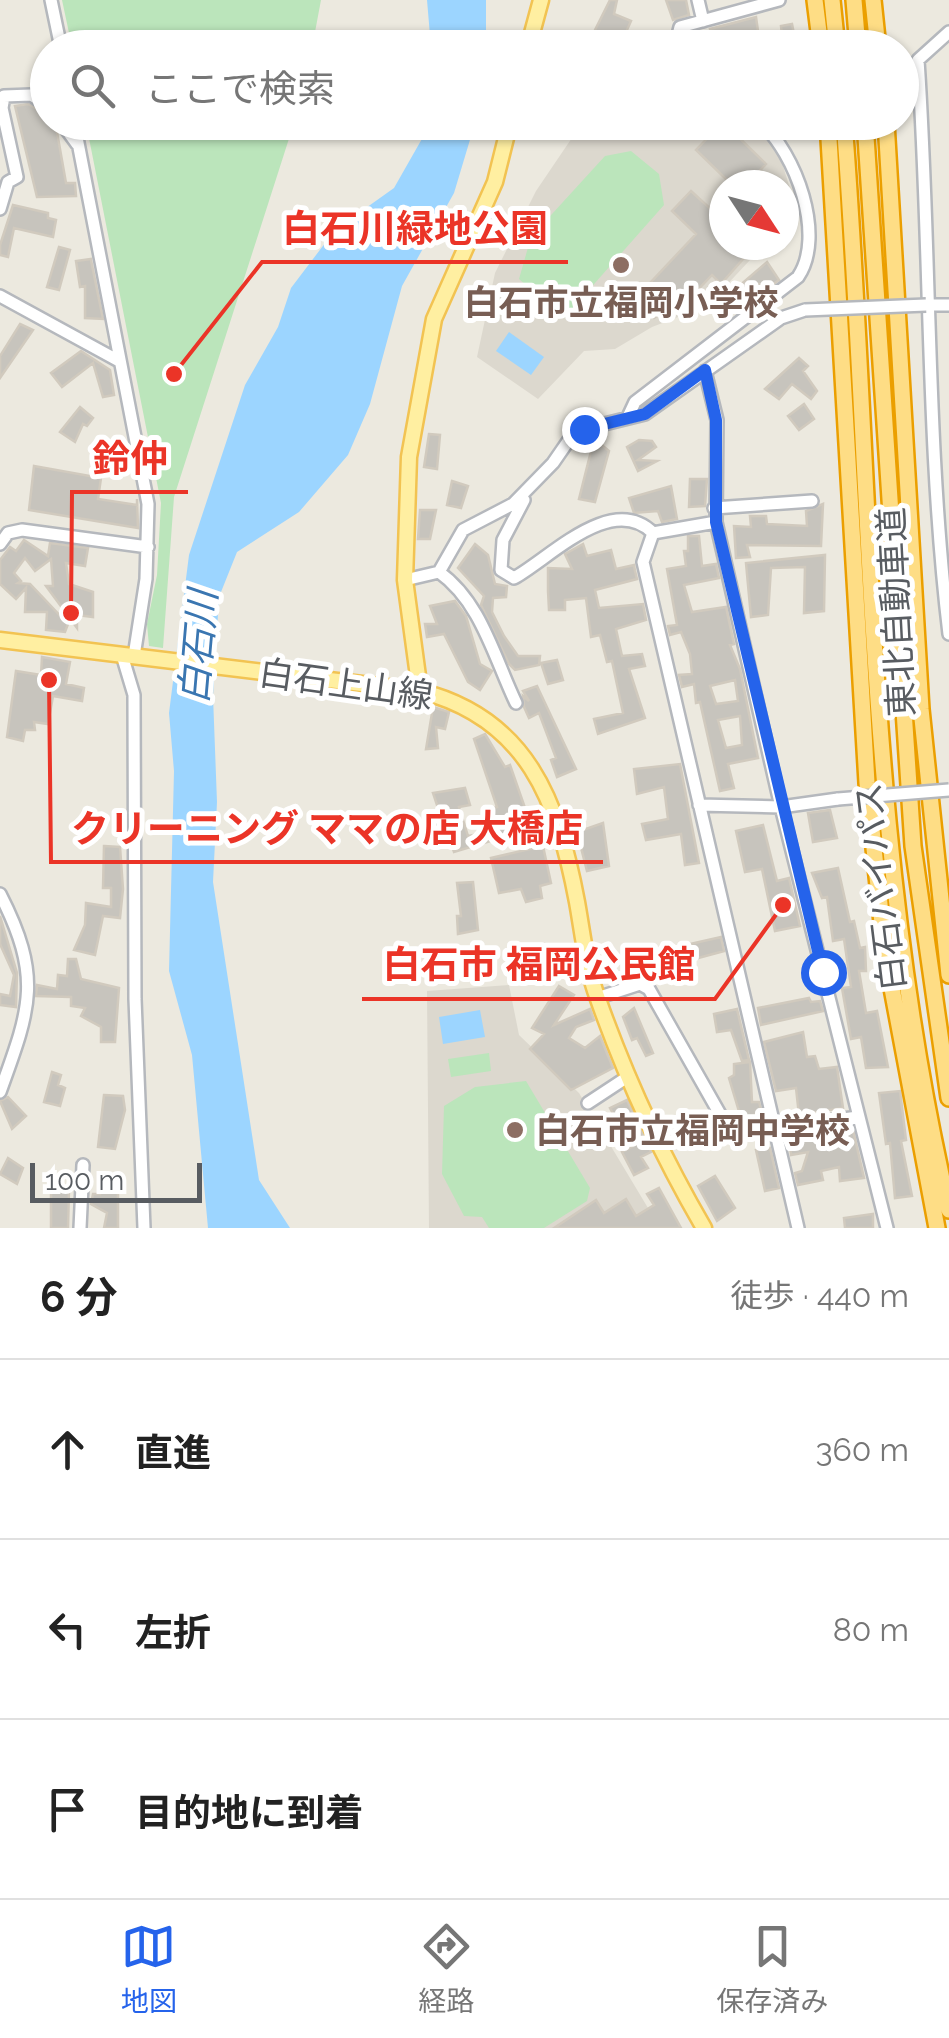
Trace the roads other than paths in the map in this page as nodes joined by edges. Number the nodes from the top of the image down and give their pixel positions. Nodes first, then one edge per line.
1 (51, 0) edge
2 (541, 0) edge
3 (698, 0) edge
4 (779, 0) edge
5 (815, 0) edge
6 (832, 0) edge
7 (854, 0) edge
8 (873, 0) edge
9 (703, 21) junction
10 (57, 30) edge
11 (533, 30) edge
12 (679, 30) edge
13 (819, 30) edge
14 (835, 30) edge
15 (856, 30) edge
16 (876, 30) edge
17 (949, 32) edge
18 (919, 59) edge
19 (919, 82) edge
20 (30, 95) edge
21 (73, 140) edge
22 (77, 140) edge
23 (506, 140) edge
24 (776, 140) edge
25 (829, 140) edge
26 (845, 140) edge
27 (866, 140) edge
28 (887, 140) edge
29 (79, 148) junction
30 (0, 210) edge
31 (0, 296) edge
32 (949, 304) edge
33 (929, 305) junction
34 (118, 361) junction
35 (705, 370) junction
36 (628, 418) junction
37 (536, 482) junction
38 (812, 502) dead end
39 (714, 508) junction
40 (716, 522) junction
41 (653, 533) junction
42 (0, 544) edge
43 (148, 547) junction
44 (439, 572) junction
45 (405, 580) junction
46 (949, 634) edge
47 (0, 640) edge
48 (133, 656) junction
49 (416, 690) junction
50 (516, 703) dead end
51 (949, 790) edge
52 (699, 805) junction
53 (781, 806) junction
54 (0, 894) edge
55 (949, 974) edge
56 (597, 998) junction
57 (630, 1076) junction
58 (0, 1092) edge
59 (949, 1098) edge
60 (588, 1102) dead end
61 (858, 1117) junction
62 (775, 1128) junction
63 (82, 1165) dead end
64 (949, 1210) edge
65 (80, 1228) edge
66 (144, 1228) edge
67 (704, 1228) edge
68 (798, 1228) edge
69 (887, 1228) edge
70 (938, 1228) edge

1 - 10 street
2 - 11 main road
3 - 9 street
4 - 9 street
5 - 13 highway
6 - 14 highway
7 - 15 highway
8 - 16 highway
9 - 12 street
17 - 18 street
19 - 33 street
20 - 30 street
21 - 29 street
22 - 29 street
23 - 45 main road
24 - 36 street
25 - 70 highway, 白石バイパス
26 - 64 highway, 白石バイパス
27 - 59 highway, 東北自動車道
28 - 55 highway, 東北自動車道
29 - 34 street
31 - 34 street
32 - 33 street
33 - 35 street, bridge
33 - 46 street
34 - 43 street
35 - 36 street
35 - 39 street
36 - 37 street
37 - 41 street
37 - 44 street
38 - 39 street
39 - 40 street
40 - 41 street
40 - 53 street
41 - 52 street
42 - 43 street
43 - 48 street
44 - 45 street
44 - 50 street
45 - 49 main road
47 - 48 main road, 白石上山線
48 - 49 main road, 白石上山線
48 - 66 street
49 - 56 main road, 白石上山線
51 - 53 street, bridge
52 - 53 street
52 - 62 street
53 - 61 street
54 - 58 street
56 - 57 main road, 白石上山線
56 - 62 street
57 - 60 street
57 - 67 main road, 白石上山線
61 - 62 street
61 - 69 street
62 - 68 street
63 - 65 street

